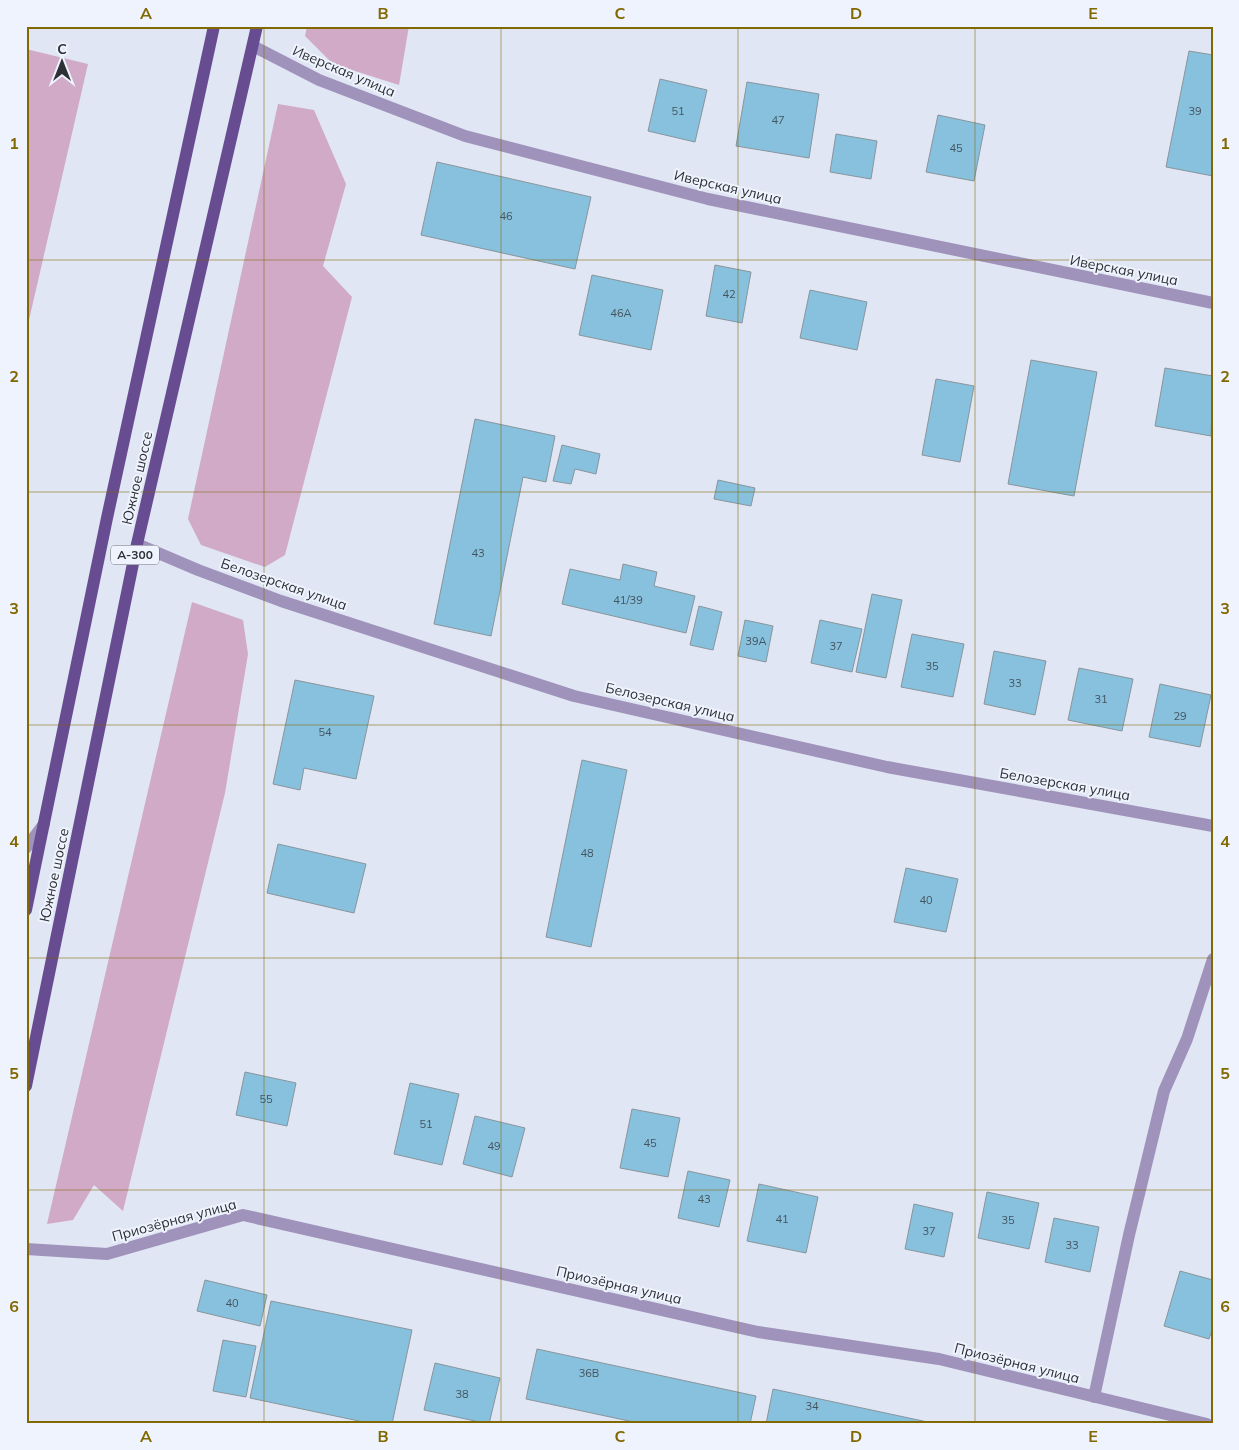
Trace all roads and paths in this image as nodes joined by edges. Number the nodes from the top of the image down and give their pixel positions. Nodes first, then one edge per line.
1 (214, 26) edge
2 (257, 26) edge
3 (253, 46) junction
4 (1213, 303) edge
5 (137, 544) junction
6 (44, 824) junction
7 (1213, 826) edge
8 (26, 848) edge
9 (26, 910) edge
10 (1213, 959) edge
11 (26, 1086) edge
12 (26, 1249) edge
13 (1094, 1397) junction
14 (1207, 1424) edge

1 - 6 main road, Южное шоссе / А-300
2 - 3 main road, Южное шоссе / А-300
3 - 4 street, Иверская улица
3 - 5 main road, Южное шоссе / А-300
5 - 7 street, Белозерская улица
5 - 11 main road, Южное шоссе / А-300
6 - 8 street
6 - 9 main road, Южное шоссе / А-300
10 - 13 street
12 - 13 street, Приозёрная улица
13 - 14 street, Приозёрная улица

